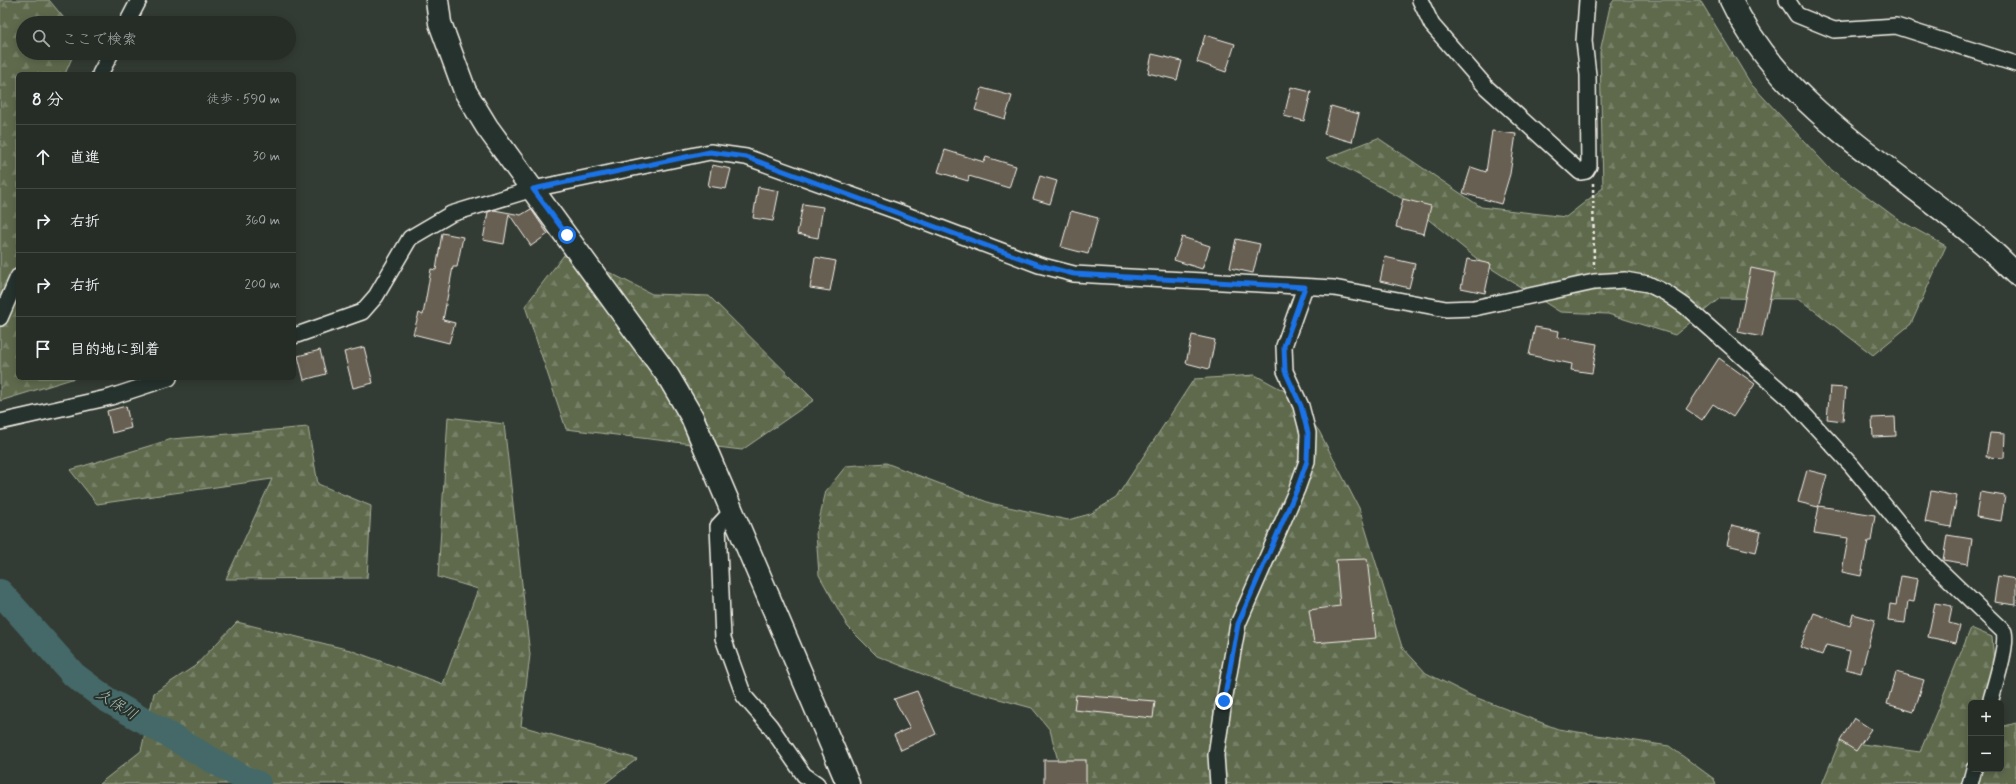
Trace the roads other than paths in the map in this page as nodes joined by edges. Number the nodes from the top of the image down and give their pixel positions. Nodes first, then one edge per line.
1 (139, 0) edge
2 (437, 0) edge
3 (1420, 0) edge
4 (1587, 0) edge
5 (1731, 0) edge
6 (1787, 0) edge
7 (131, 16) edge
8 (107, 60) edge
9 (2016, 64) edge
10 (101, 72) edge
11 (533, 189) junction
12 (2016, 274) edge
13 (16, 281) edge
14 (1305, 287) junction
15 (0, 318) edge
16 (296, 335) edge
17 (163, 380) edge
18 (0, 422) edge
19 (732, 511) junction
20 (1991, 700) edge
21 (1973, 772) edge
22 (817, 784) edge
23 (848, 784) edge
24 (1218, 784) edge
25 (1970, 784) edge

1 - 7 street
2 - 11 street
3 - 4 street
5 - 12 street
6 - 9 street
8 - 10 street
11 - 14 street
11 - 16 street
11 - 19 street
13 - 15 street
14 - 20 street
14 - 24 street
17 - 18 street
19 - 22 street
19 - 23 street
21 - 25 street

